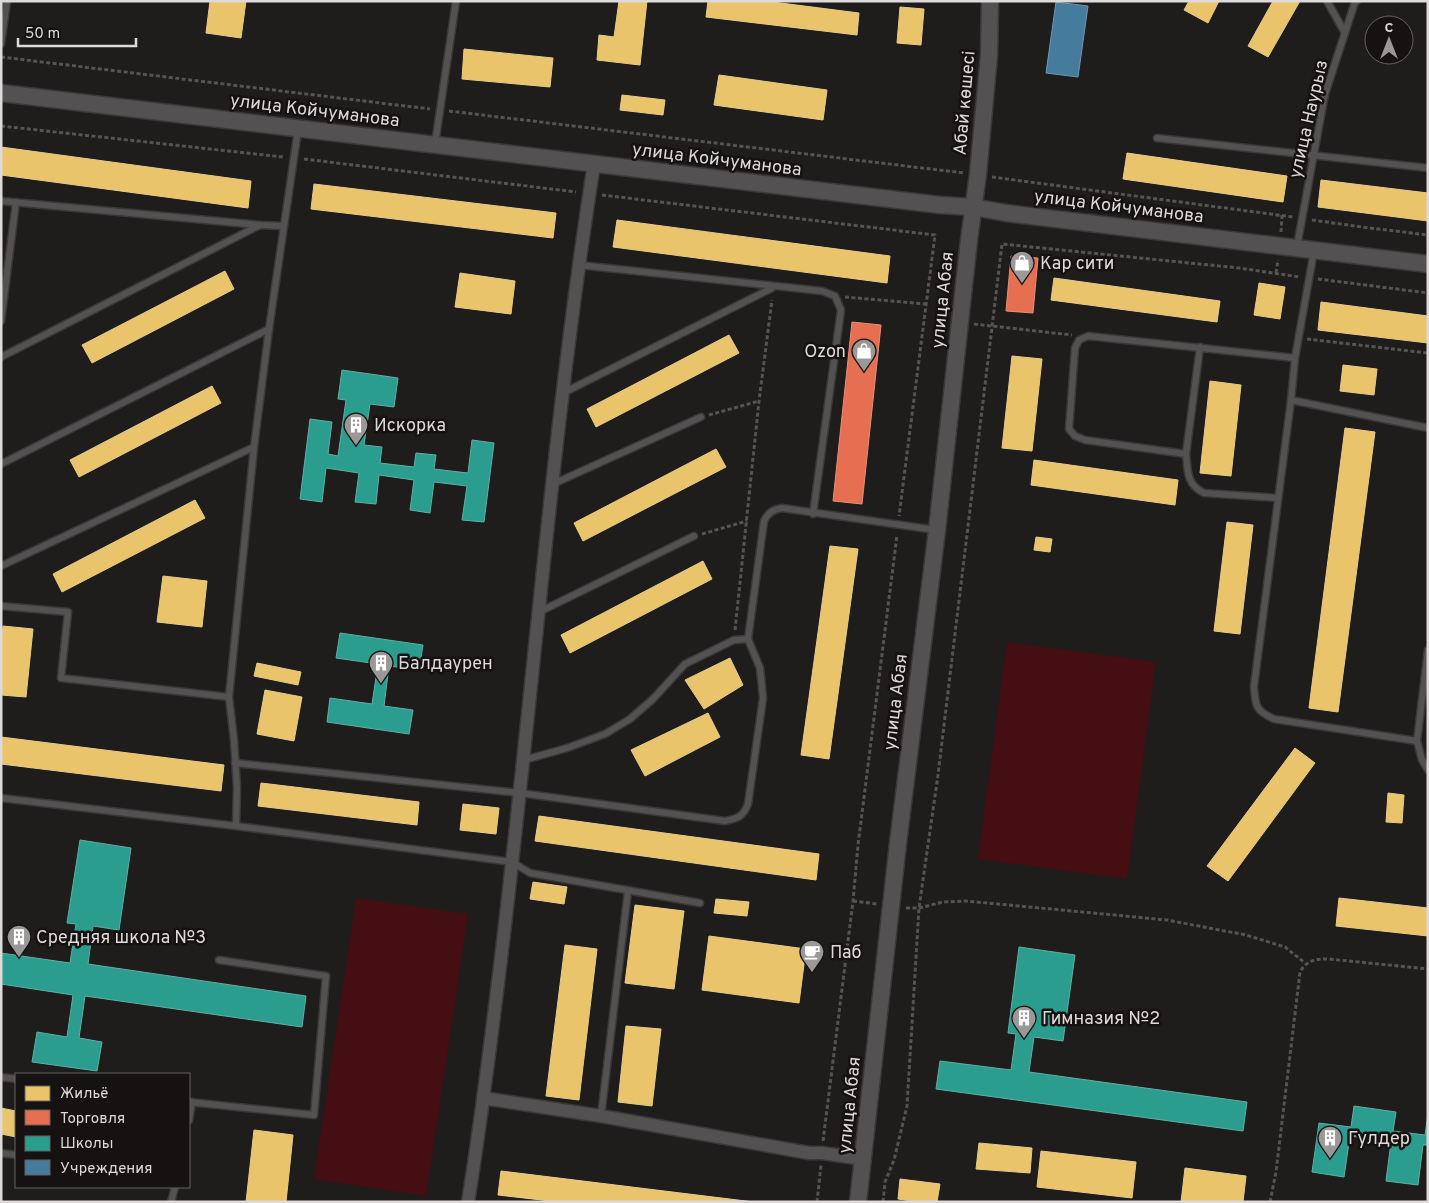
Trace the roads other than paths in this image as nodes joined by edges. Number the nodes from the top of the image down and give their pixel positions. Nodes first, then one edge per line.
1 (7, 1) edge
2 (456, 1) edge
3 (990, 1) edge
4 (1327, 1) edge
5 (1357, 1) edge
6 (1345, 33) junction
7 (1, 44) edge
8 (1, 93) edge
9 (298, 128) junction
10 (1158, 138) dead end
11 (435, 145) junction
12 (1314, 155) junction
13 (594, 164) junction
14 (1428, 168) edge
15 (1, 201) edge
16 (16, 202) junction
17 (973, 207) junction
18 (260, 225) junction
19 (283, 226) junction
20 (1297, 247) junction
21 (1315, 250) junction
22 (1428, 264) edge
23 (578, 265) junction
24 (773, 287) junction
25 (1, 321) edge
26 (269, 329) junction
27 (1200, 347) junction
28 (1, 357) edge
29 (1296, 358) junction
30 (563, 393) junction
31 (1290, 400) junction
32 (701, 417) road end
33 (1428, 428) edge
34 (254, 447) junction
35 (1186, 454) junction
36 (1, 464) edge
37 (552, 484) junction
38 (1278, 498) junction
39 (813, 514) junction
40 (937, 530) junction
41 (694, 536) road end
42 (1, 566) edge
43 (1, 606) edge
44 (539, 612) junction
45 (748, 639) junction
46 (1428, 650) edge
47 (229, 697) junction
48 (1417, 741) junction
49 (524, 760) junction
50 (235, 763) junction
51 (1428, 770) edge
52 (520, 793) junction
53 (1, 798) edge
54 (236, 826) junction
55 (512, 862) junction
56 (628, 891) junction
57 (700, 903) dead end
58 (219, 960) dead end
59 (1, 1077) edge
60 (15, 1079) edge
61 (483, 1098) junction
62 (190, 1102) edge
63 (601, 1116) junction
64 (1, 1153) edge
65 (15, 1155) edge
66 (863, 1158) junction
67 (175, 1188) edge
68 (171, 1202) edge
69 (468, 1202) edge
70 (858, 1202) edge

1 - 7 lane
2 - 11 lane
3 - 17 street, Абай көшесі
4 - 6 lane
5 - 6 lane, улица Наурыз
6 - 12 lane, улица Наурыз
8 - 9 street, улица Койчуманова
9 - 11 street, улица Койчуманова
9 - 19 lane
10 - 12 lane
11 - 13 street, улица Койчуманова
12 - 14 lane
12 - 20 lane, улица Наурыз
13 - 17 street, улица Койчуманова
13 - 23 street
15 - 16 lane
16 - 18 lane
16 - 25 lane
17 - 20 street, улица Койчуманова
17 - 40 street, улица Абая
18 - 19 lane
18 - 28 lane
19 - 26 lane
20 - 21 street, улица Койчуманова
21 - 22 street, улица Койчуманова
21 - 29 lane
23 - 24 lane
23 - 30 street
24 - 30 lane
24 - 39 lane
26 - 34 lane
26 - 36 lane
27 - 29 lane
27 - 35 lane
27 - 35 lane
29 - 31 lane
30 - 37 street
31 - 33 lane
31 - 38 lane
32 - 37 lane
34 - 42 lane
34 - 47 lane
35 - 38 lane
37 - 44 street
38 - 48 lane
39 - 40 lane
39 - 45 lane
40 - 66 street, улица Абая
41 - 44 lane
43 - 47 lane
44 - 49 street
45 - 49 lane
45 - 52 lane
46 - 48 lane
47 - 50 lane
48 - 51 lane
49 - 52 street
50 - 52 lane
50 - 54 lane
52 - 55 street
53 - 54 lane
54 - 55 lane
55 - 56 lane
55 - 61 street
56 - 57 lane
56 - 63 lane
58 - 62 lane
59 - 60 lane
61 - 63 street
61 - 69 street
63 - 66 street
64 - 65 lane
66 - 70 street, улица Абая
67 - 68 lane

